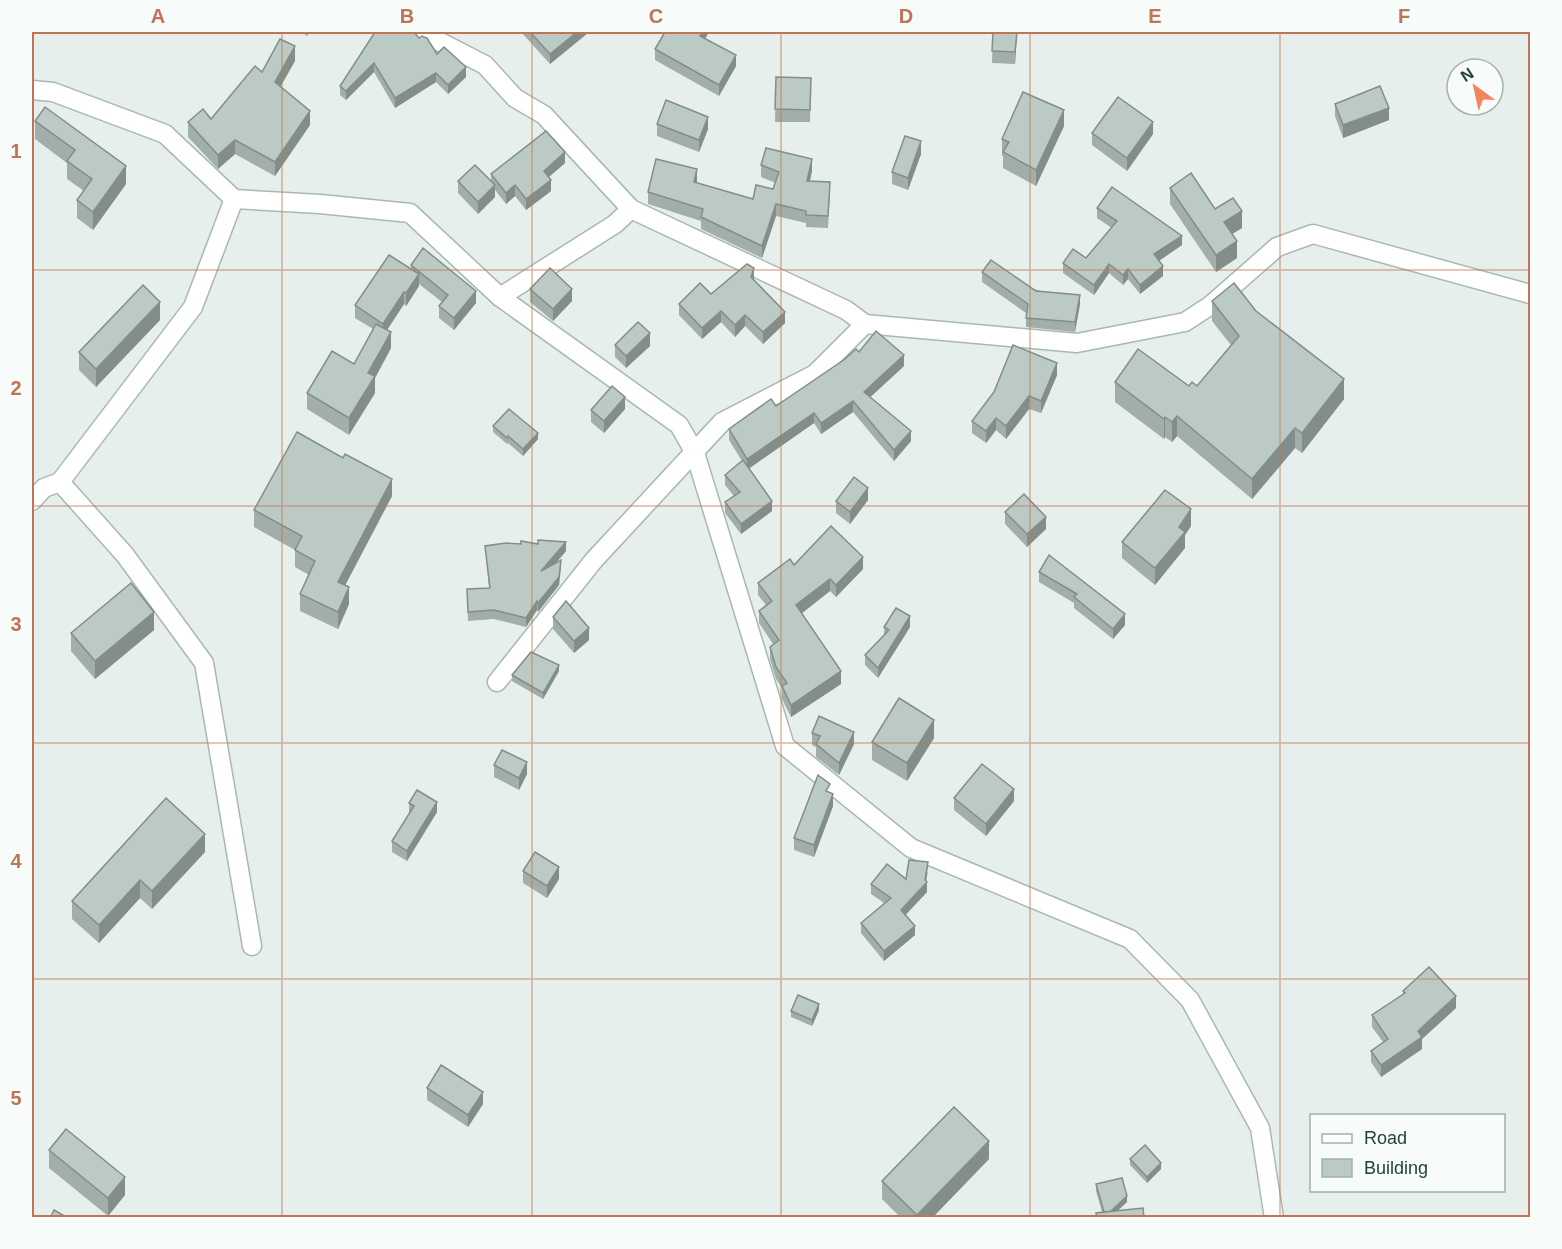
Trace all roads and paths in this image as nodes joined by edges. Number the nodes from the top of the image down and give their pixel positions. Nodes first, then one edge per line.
1 (421, 32) edge
2 (32, 90) edge
3 (234, 200) junction
4 (632, 208) junction
5 (1530, 294) edge
6 (500, 297) junction
7 (865, 324) junction
8 (695, 453) junction
9 (60, 482) junction
10 (32, 501) edge
11 (497, 682) dead end
12 (252, 945) dead end
13 (1274, 1218) edge

1 - 4 street
2 - 3 street
3 - 6 street
3 - 9 street
4 - 6 street
4 - 7 street
5 - 7 street
6 - 8 street
7 - 8 street
8 - 11 street
8 - 13 street
9 - 10 street
9 - 12 street

